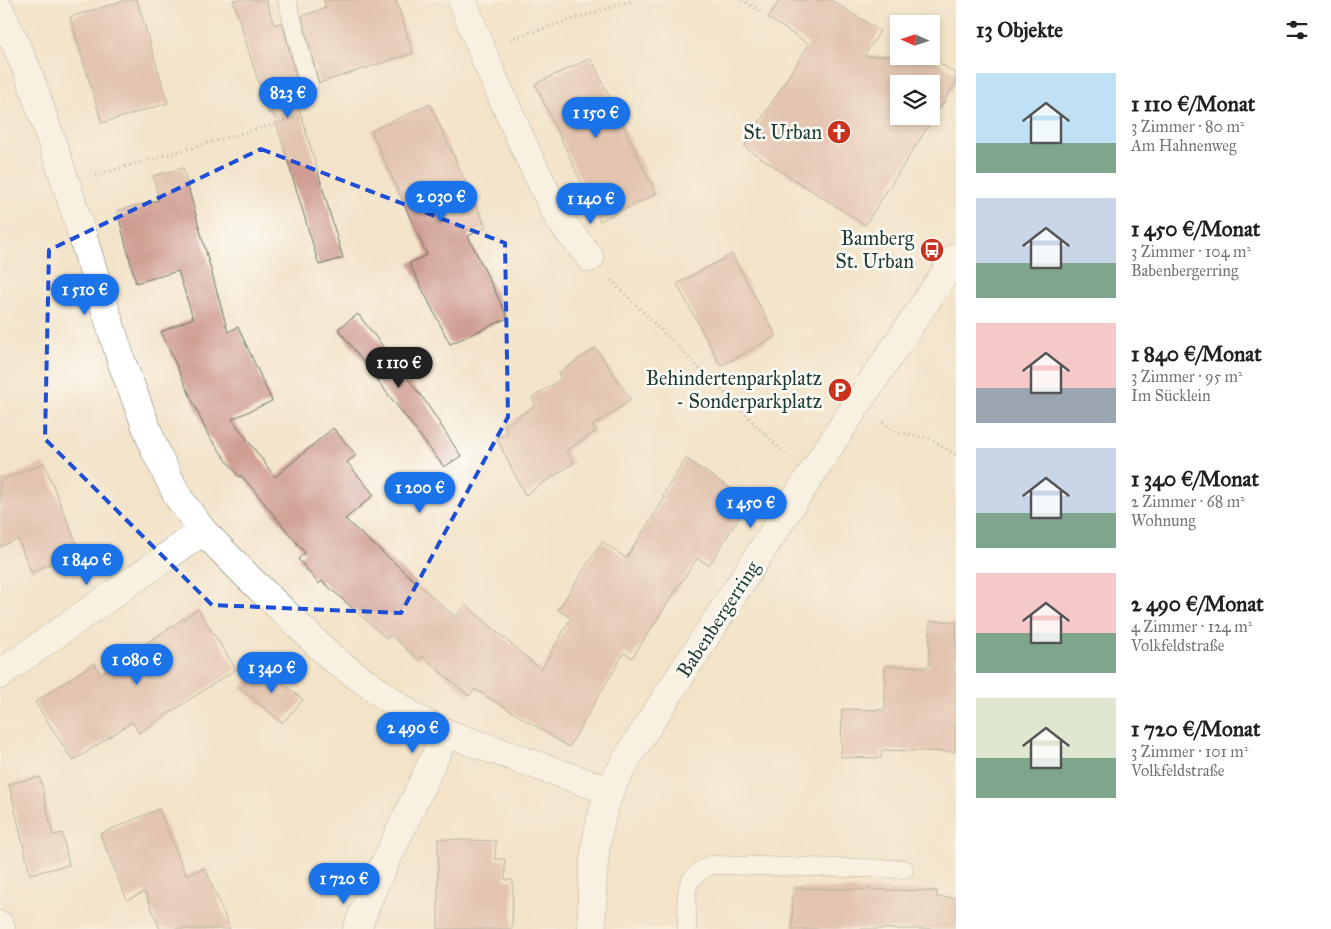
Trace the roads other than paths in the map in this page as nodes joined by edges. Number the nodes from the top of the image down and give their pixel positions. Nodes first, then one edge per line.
1 (287, 0) edge
2 (462, 0) edge
3 (0, 10) edge
4 (309, 86) dead end
5 (956, 257) edge
6 (590, 258) dead end
7 (203, 531) junction
8 (0, 675) edge
9 (446, 733) junction
10 (610, 791) junction
11 (904, 869) dead end
12 (0, 925) edge
13 (1, 929) edge
14 (357, 929) edge
15 (592, 929) edge
16 (687, 929) edge

1 - 4 lane
2 - 6 street
3 - 7 street
5 - 10 street, Babenbergerring
7 - 8 street
7 - 9 street
9 - 10 street
9 - 14 street
10 - 15 street, Babenbergerring
11 - 16 lane
12 - 13 street

